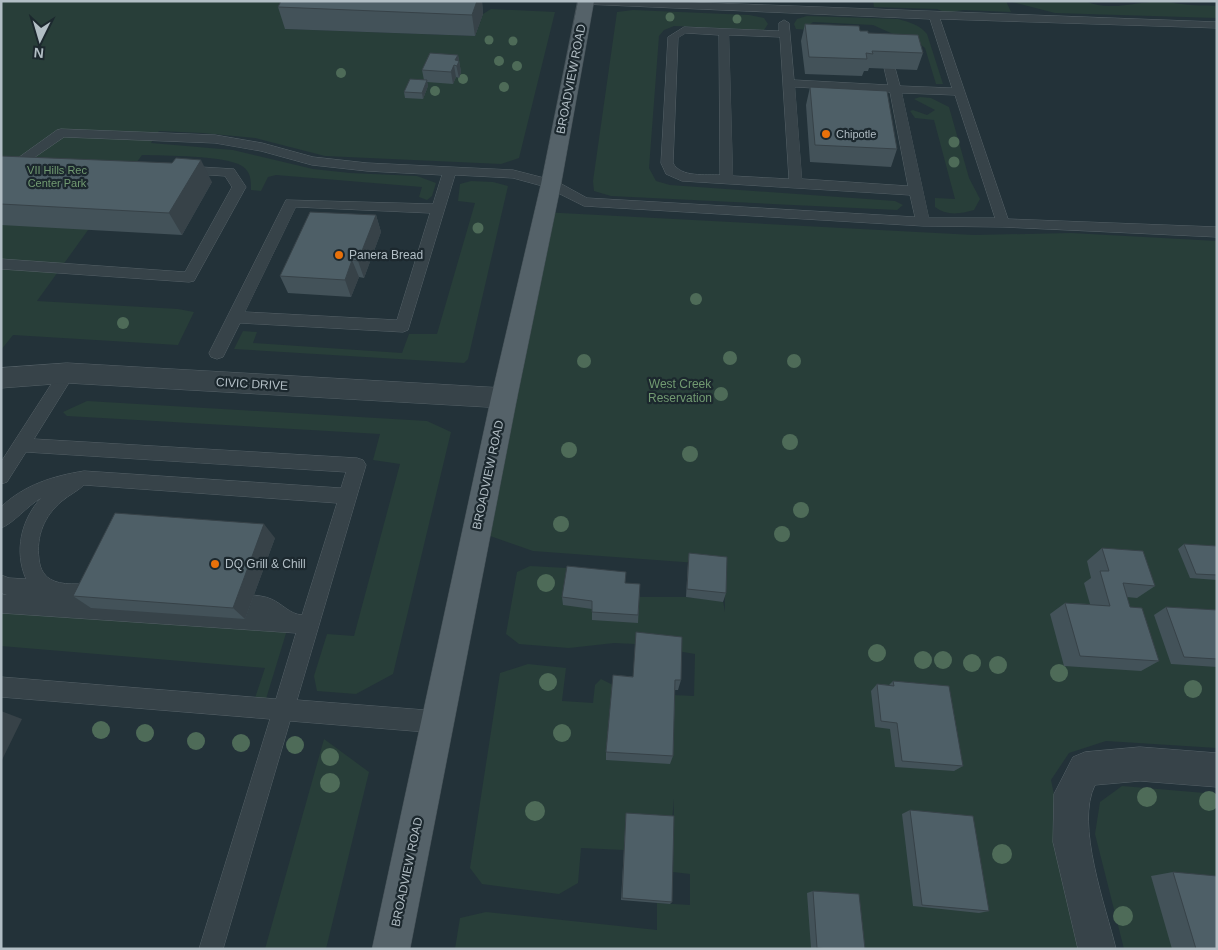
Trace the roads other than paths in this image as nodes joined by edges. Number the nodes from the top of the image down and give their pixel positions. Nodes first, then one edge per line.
1 (585, 1) edge
2 (849, 1) edge
3 (661, 3) edge
4 (707, 4) edge
5 (783, 10) junction
6 (851, 13) junction
7 (934, 16) junction
8 (1217, 25) edge
9 (724, 32) junction
10 (785, 34) junction
11 (882, 39) edge
12 (789, 83) junction
13 (895, 89) junction
14 (960, 92) junction
15 (1, 163) edge
16 (17, 163) junction
17 (36, 164) edge
18 (172, 170) edge
19 (450, 170) junction
20 (726, 179) junction
21 (796, 183) junction
22 (551, 184) junction
23 (916, 191) junction
24 (439, 209) junction
25 (923, 222) junction
26 (1003, 222) junction
27 (1217, 232) edge
28 (1, 264) edge
29 (235, 317) junction
30 (217, 353) dead end
31 (67, 373) junction
32 (1, 378) edge
33 (504, 398) junction
34 (21, 445) junction
35 (1, 477) edge
36 (84, 478) junction
37 (348, 496) junction
38 (1, 520) edge
39 (1, 584) edge
40 (51, 590) junction
41 (1, 604) edge
42 (289, 623) junction
43 (310, 626) junction
44 (1, 687) edge
45 (285, 710) junction
46 (438, 722) junction
47 (1217, 770) edge
48 (211, 949) edge
49 (391, 949) edge
50 (1097, 949) edge

1 - 3 lane
1 - 22 main road, BROADVIEW ROAD
2 - 6 lane
3 - 4 lane
4 - 5 lane
5 - 6 lane
5 - 10 lane
6 - 7 lane
7 - 8 lane
7 - 14 lane
9 - 10 lane
9 - 20 lane
9 - 20 lane
10 - 12 lane
11 - 13 lane
12 - 13 lane
12 - 21 lane
13 - 14 lane
13 - 23 lane
14 - 26 lane
15 - 16 lane
16 - 17 lane
16 - 19 lane
18 - 28 lane
19 - 22 lane
19 - 24 lane
20 - 21 lane
21 - 23 lane
22 - 25 lane
22 - 33 main road, BROADVIEW ROAD
23 - 25 lane
24 - 29 lane
24 - 29 lane
25 - 26 lane
26 - 27 lane
29 - 30 lane
31 - 32 street, CIVIC DRIVE
31 - 33 street, CIVIC DRIVE
31 - 34 lane
33 - 46 main road, BROADVIEW ROAD
34 - 35 lane
34 - 37 lane
36 - 37 lane
36 - 38 lane
36 - 40 lane
37 - 43 lane
39 - 40 lane
40 - 42 lane
41 - 42 lane
42 - 43 lane
43 - 45 lane
44 - 45 lane
45 - 46 lane
45 - 48 lane
46 - 49 main road, BROADVIEW ROAD
47 - 50 street

